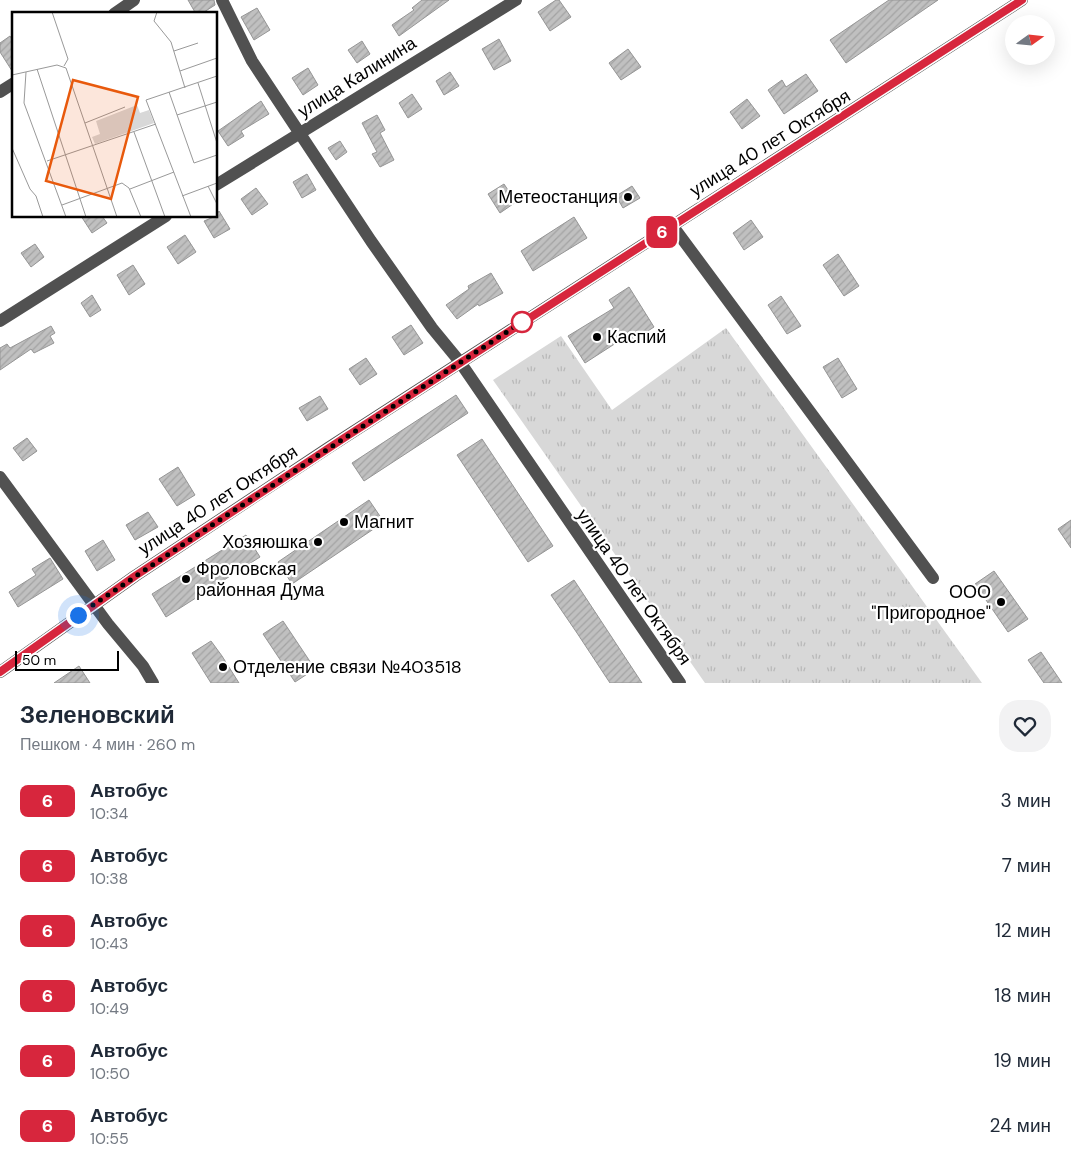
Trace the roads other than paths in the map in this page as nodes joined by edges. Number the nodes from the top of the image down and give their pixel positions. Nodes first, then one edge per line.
1 (134, 0) edge
2 (222, 0) edge
3 (516, 0) edge
4 (1022, 0) edge
5 (117, 12) edge
6 (12, 84) edge
7 (0, 92) edge
8 (300, 132) junction
9 (218, 184) edge
10 (163, 218) edge
11 (672, 225) junction
12 (0, 321) edge
13 (460, 362) junction
14 (0, 477) edge
15 (933, 578) dead end
16 (94, 604) junction
17 (0, 672) edge
18 (153, 683) edge
19 (680, 683) edge

1 - 5 street
2 - 8 street
3 - 8 street, улица Калинина
4 - 11 street, улица 40 лет Октября
6 - 7 street
8 - 9 street, улица Калинина
8 - 13 street
10 - 12 street
11 - 13 street, улица 40 лет Октября
11 - 15 street
13 - 16 street, улица 40 лет Октября
13 - 19 street, улица 40 лет Октября
14 - 16 street
16 - 17 street, улица 40 лет Октября
16 - 18 street

